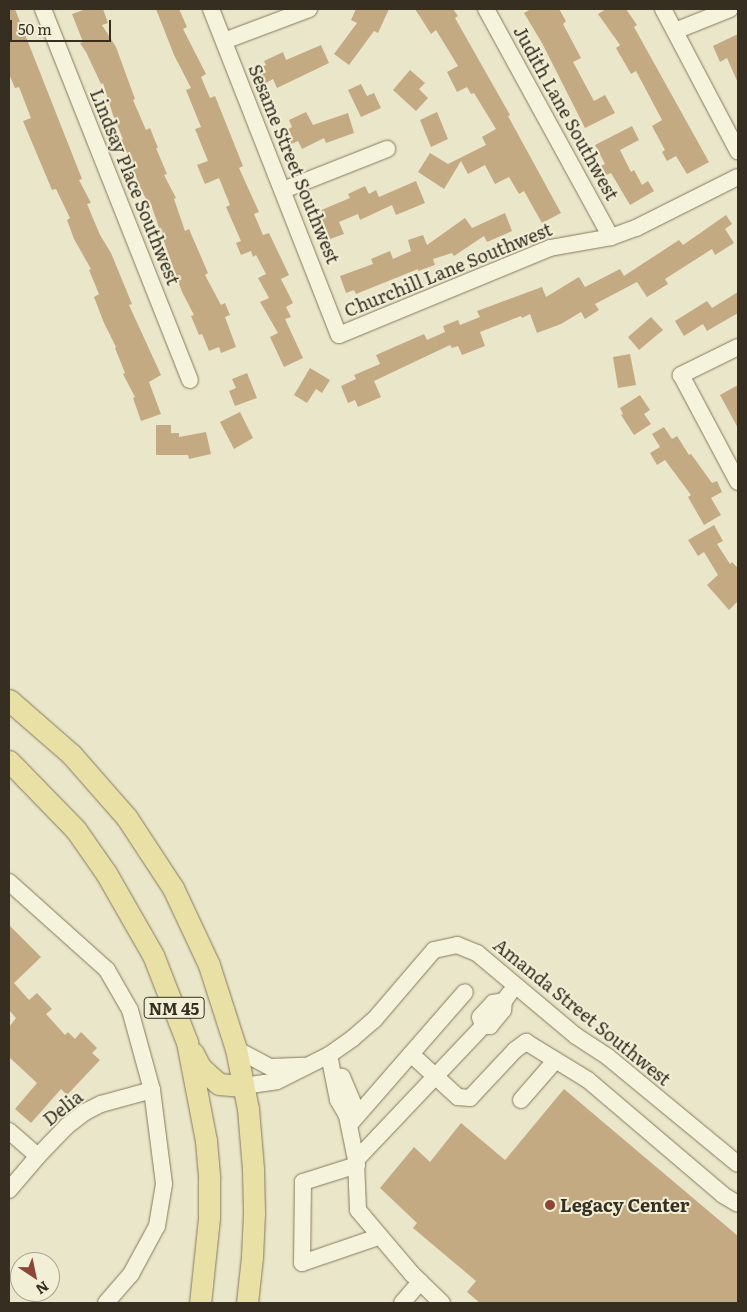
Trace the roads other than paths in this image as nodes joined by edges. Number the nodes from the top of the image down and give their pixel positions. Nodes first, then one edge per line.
1 (43, 9) edge
2 (211, 9) edge
3 (308, 9) edge
4 (486, 9) edge
5 (663, 9) edge
6 (730, 9) edge
7 (675, 31) junction
8 (224, 41) junction
9 (387, 149) dead end
10 (738, 151) edge
11 (738, 177) edge
12 (283, 190) junction
13 (611, 236) junction
14 (338, 335) joint
15 (738, 347) edge
16 (190, 380) dead end
17 (738, 482) edge
18 (9, 700) edge
19 (9, 760) edge
20 (9, 882) edge
21 (516, 987) junction
22 (466, 992) dead end
23 (187, 1042) junction
24 (236, 1049) junction
25 (411, 1054) junction
26 (329, 1055) junction
27 (554, 1062) junction
28 (307, 1066) junction
29 (436, 1076) junction
30 (243, 1086) junction
31 (152, 1090) junction
32 (521, 1100) dead end
33 (349, 1114) junction
34 (9, 1131) edge
35 (38, 1156) junction
36 (356, 1163) junction
37 (738, 1164) edge
38 (9, 1190) edge
39 (738, 1204) edge
40 (378, 1237) junction
41 (420, 1282) junction
42 (106, 1303) edge
43 (200, 1303) edge
44 (247, 1303) edge
45 (402, 1303) edge
46 (442, 1303) edge

1 - 16 street, Lindsay Place Southwest
2 - 8 street, Sesame Street Southwest
3 - 8 street
4 - 13 street, Judith Lane Southwest
5 - 7 street
6 - 7 street
7 - 10 street
8 - 12 street, Sesame Street Southwest
9 - 12 street
11 - 13 street, Churchill Lane Southwest
12 - 14 street, Sesame Street Southwest
13 - 14 street, Churchill Lane Southwest
15 - 17 street
18 - 24 main road, NM 45
19 - 23 main road, NM 45
20 - 31 street
21 - 26 street, Amanda Street Southwest
21 - 29 street
21 - 37 street, Amanda Street Southwest
22 - 25 street
23 - 30 main road
23 - 43 main road, NM 45
24 - 28 street, Amanda Street Southwest
24 - 30 main road, NM 45
25 - 29 street
25 - 33 street
26 - 28 street, Amanda Street Southwest
26 - 33 street
27 - 29 street
27 - 32 street
27 - 39 street
28 - 30 street, Amanda Street Southwest
29 - 36 street
30 - 44 main road, NM 45
31 - 35 street, Delia
31 - 42 street
33 - 36 street
34 - 35 street
35 - 38 street, Delia
36 - 40 street
36 - 40 street
40 - 41 street
41 - 45 street
41 - 46 street

